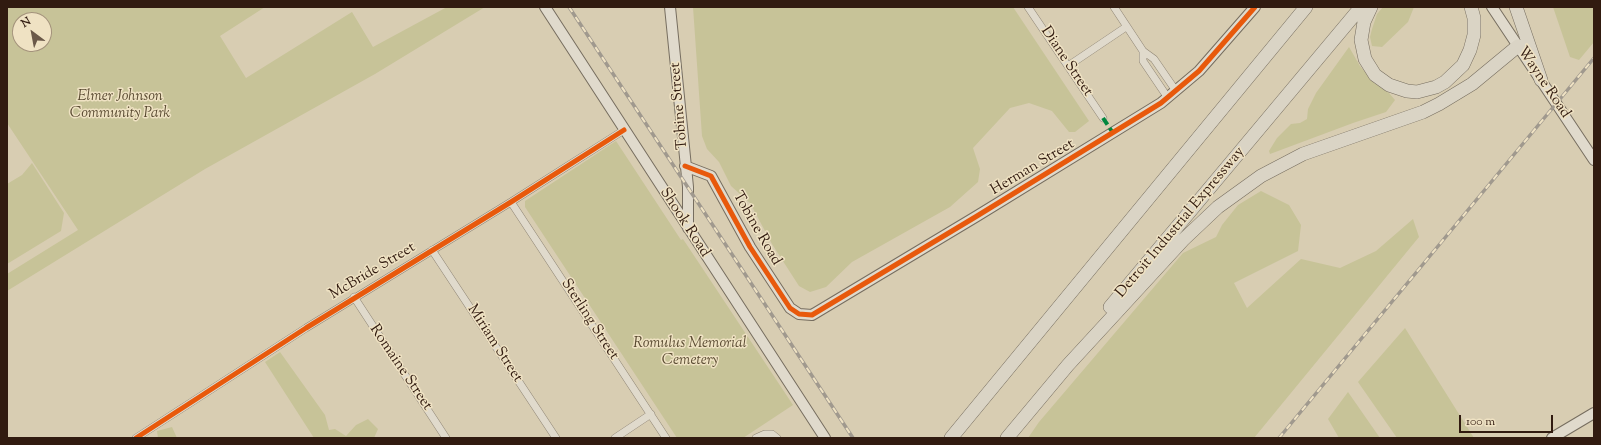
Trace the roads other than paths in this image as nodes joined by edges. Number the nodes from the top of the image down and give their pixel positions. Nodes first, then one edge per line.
1 (545, 7) edge
2 (670, 7) edge
3 (1028, 7) edge
4 (1114, 7) edge
5 (1255, 7) edge
6 (1294, 7) edge
7 (1306, 7) edge
8 (1361, 7) edge
9 (1371, 7) edge
10 (1471, 7) edge
11 (1492, 7) edge
12 (1516, 7) edge
13 (1126, 27) junction
14 (1518, 46) junction
15 (1068, 66) junction
16 (1541, 80) junction
17 (1172, 94) junction
18 (1103, 118) dead end
19 (1210, 125) junction
20 (624, 130) junction
21 (1594, 160) edge
22 (685, 166) junction
23 (511, 202) junction
24 (688, 229) junction
25 (432, 250) junction
26 (354, 297) junction
27 (799, 314) joint
28 (1594, 413) edge
29 (651, 414) junction
30 (136, 438) edge
31 (446, 438) edge
32 (556, 438) edge
33 (615, 438) edge
34 (666, 438) edge
35 (756, 438) edge
36 (777, 438) edge
37 (825, 438) edge
38 (951, 438) edge
39 (999, 438) edge
40 (1007, 438) edge
41 (1552, 438) edge

1 - 20 street, Shook Road
2 - 22 street, Tobine Street
3 - 15 street, Diane Street
4 - 13 street
5 - 17 street, Herman Street
6 - 19 highway
7 - 19 highway
8 - 39 highway, Detroit Industrial Expressway
9 - 10 highway
11 - 14 street, Wayne Road
12 - 16 highway
13 - 15 street
13 - 17 street
14 - 16 street, Wayne Road
14 - 40 highway
15 - 18 street, Diane Street
16 - 21 street, Wayne Road
17 - 27 street, Herman Street
19 - 38 highway
20 - 23 street, McBride Street
20 - 24 street, Shook Road
22 - 24 street, Tobine Street
22 - 27 street, Tobine Road
23 - 25 street, McBride Street
23 - 29 street, Sterling Street
24 - 37 street, Shook Road
25 - 26 street, McBride Street
25 - 32 street, Miriam Street
26 - 30 street, McBride Street
26 - 31 street, Romaine Street
28 - 41 street
29 - 33 street
29 - 34 street, Sterling Street
35 - 36 street

